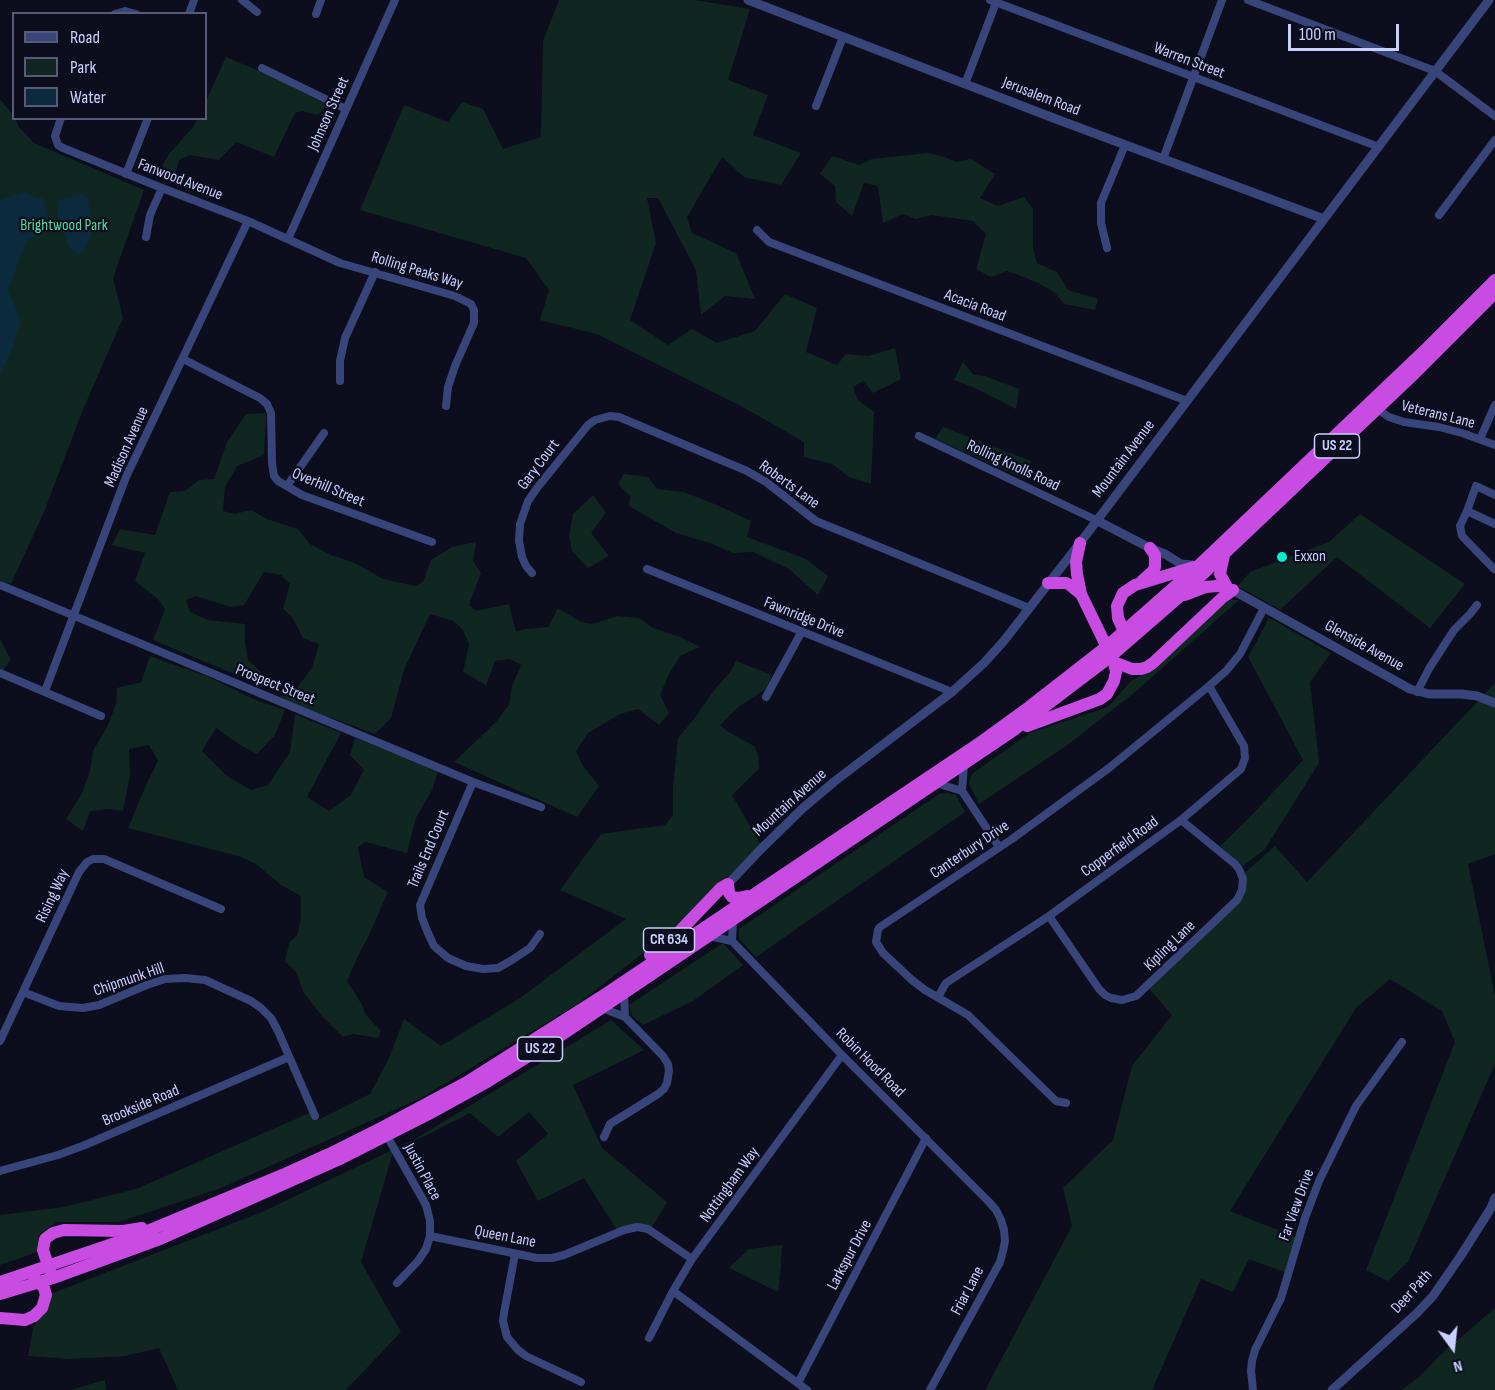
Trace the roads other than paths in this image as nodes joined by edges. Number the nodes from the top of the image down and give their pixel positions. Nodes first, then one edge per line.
1 (242, 0) edge
2 (321, 0) edge
3 (395, 0) edge
4 (1222, 0) edge
5 (1248, 0) edge
6 (1489, 0) edge
7 (755, 1) edge
8 (994, 1) edge
9 (1495, 5) edge
10 (257, 12) dead end
11 (316, 14) dead end
12 (843, 37) junction
13 (262, 68) dead end
14 (1436, 72) junction
15 (1193, 77) junction
16 (965, 84) junction
17 (816, 106) dead end
18 (346, 109) junction
19 (1495, 116) edge
20 (60, 120) edge
21 (147, 120) edge
22 (1495, 140) edge
23 (1125, 145) junction
24 (1379, 147) junction
25 (1163, 159) junction
26 (126, 174) junction
27 (162, 188) junction
28 (1439, 215) dead end
29 (1324, 219) junction
30 (248, 221) junction
31 (756, 230) dead end
32 (146, 237) dead end
33 (288, 239) junction
34 (1107, 248) dead end
35 (375, 272) junction
36 (1495, 280) edge
37 (1495, 293) edge
38 (183, 359) junction
39 (340, 381) dead end
40 (1187, 401) junction
41 (1495, 405) edge
42 (446, 406) dead end
43 (1377, 409) junction
44 (600, 418) joint
45 (324, 432) dead end
46 (919, 436) dead end
47 (1480, 439) junction
48 (1495, 445) edge
49 (286, 486) junction
50 (1495, 495) edge
51 (1467, 511) junction
52 (1096, 520) junction
53 (1495, 524) edge
54 (432, 542) dead end
55 (1080, 543) junction
56 (1150, 548) junction
57 (1224, 554) junction
58 (1198, 566) junction
59 (647, 569) dead end
60 (1495, 569) edge
61 (532, 573) dead end
62 (1048, 583) junction
63 (1139, 584) junction
64 (0, 585) edge
65 (1230, 589) junction
66 (1081, 594) junction
67 (1178, 597) junction
68 (1477, 605) dead end
69 (1029, 608) junction
70 (1264, 608) junction
71 (72, 616) junction
72 (802, 631) junction
73 (1125, 631) junction
74 (1139, 632) junction
75 (1110, 655) junction
76 (0, 673) edge
77 (1209, 686) junction
78 (45, 691) junction
79 (952, 692) junction
80 (1417, 692) junction
81 (766, 697) dead end
82 (1495, 703) edge
83 (99, 715) dead end
84 (1014, 730) junction
85 (964, 764) junction
86 (473, 782) junction
87 (936, 783) junction
88 (962, 791) junction
89 (541, 807) dead end
90 (1180, 820) junction
91 (999, 847) junction
92 (728, 884) junction
93 (756, 892) junction
94 (220, 909) dead end
95 (1049, 916) junction
96 (733, 920) junction
97 (540, 934) dead end
98 (709, 936) junction
99 (732, 941) junction
100 (23, 992) junction
101 (607, 993) junction
102 (624, 993) junction
103 (938, 997) junction
104 (602, 1008) junction
105 (624, 1017) junction
106 (0, 1041) edge
107 (1402, 1042) dead end
108 (842, 1055) junction
109 (289, 1057) junction
110 (1066, 1103) dead end
111 (315, 1116) dead end
112 (387, 1136) junction
113 (604, 1137) dead end
114 (926, 1138) junction
115 (0, 1171) edge
116 (1495, 1198) edge
117 (989, 1202) joint
118 (167, 1224) junction
119 (430, 1236) junction
120 (515, 1254) junction
121 (692, 1259) junction
122 (30, 1272) junction
123 (50, 1272) junction
124 (0, 1282) edge
125 (39, 1282) junction
126 (397, 1283) dead end
127 (673, 1291) junction
128 (0, 1294) edge
129 (0, 1318) edge
130 (649, 1338) dead end
131 (581, 1382) dead end
132 (798, 1383) junction
133 (807, 1390) edge
134 (930, 1390) edge
135 (1253, 1390) edge
136 (1332, 1390) edge

1 - 10 street
2 - 11 street
3 - 18 street, Johnson Street
4 - 15 street
5 - 14 street
6 - 9 street
6 - 14 street, Mountain Avenue / CR 634
7 - 12 street, Jerusalem Road
8 - 15 street, Warren Street
8 - 16 street
12 - 16 street, Jerusalem Road
12 - 17 street
13 - 18 street
14 - 19 street
14 - 24 street, Mountain Avenue / CR 634
15 - 24 street, Warren Street
15 - 25 street
16 - 23 street, Jerusalem Road
18 - 33 street, Johnson Street
20 - 26 street, Fanwood Avenue
21 - 26 street
22 - 28 street
23 - 25 street, Jerusalem Road
23 - 34 street
24 - 29 street, Mountain Avenue / CR 634
25 - 29 street, Jerusalem Road
26 - 27 street, Fanwood Avenue
27 - 30 street, Fanwood Avenue
27 - 32 street
29 - 40 street, Mountain Avenue / CR 634
30 - 33 street, Fanwood Avenue
30 - 38 street, Madison Avenue
31 - 40 street, Acacia Road
33 - 35 street, Rolling Peaks Way
35 - 39 street
35 - 42 street, Rolling Peaks Way
36 - 58 highway, US 22
37 - 43 highway, US 22
38 - 49 street, Overhill Street
38 - 71 street, Madison Avenue
40 - 52 street, Mountain Avenue / CR 634
41 - 47 street
43 - 47 street, Veterans Lane
43 - 57 highway, US 22
44 - 61 street, Gary Court
44 - 69 street, Roberts Lane
45 - 49 street
46 - 52 street, Rolling Knolls Road
47 - 48 street, Veterans Lane
49 - 54 street, Overhill Street
50 - 51 street
51 - 53 street
51 - 60 street
52 - 55 street, Mountain Avenue / CR 634
52 - 56 street
55 - 62 street, Mountain Avenue / CR 634
55 - 66 highway
56 - 58 street
56 - 63 highway
57 - 65 highway
57 - 67 highway, US 22
58 - 63 highway
58 - 73 highway, US 22
59 - 72 street, Fawnridge Drive
62 - 66 highway
62 - 69 street, Mountain Avenue / CR 634
63 - 73 highway
64 - 71 street, Prospect Street
65 - 67 highway
65 - 70 street, Glenside Avenue
65 - 75 highway
66 - 75 highway
67 - 74 highway, US 22
68 - 80 street
69 - 79 street, Mountain Avenue / CR 634
70 - 77 street, Canterbury Drive
70 - 80 street, Glenside Avenue
71 - 78 street, Madison Avenue
71 - 86 street, Prospect Street
72 - 79 street, Fawnridge Drive
72 - 81 street
73 - 74 highway
73 - 75 highway, US 22
74 - 75 highway, US 22
75 - 84 highway, US 22
75 - 84 highway
75 - 93 highway, US 22
76 - 78 street
77 - 90 street, Copperfield Road
77 - 91 street, Canterbury Drive
78 - 83 street
79 - 92 street, Mountain Avenue / CR 634
80 - 82 street, Glenside Avenue
84 - 85 highway, US 22
85 - 87 highway, US 22
85 - 88 street
86 - 89 street, Prospect Street
86 - 97 street, Trails End Court
87 - 88 street
87 - 96 highway, US 22
88 - 91 street
90 - 95 street, Copperfield Road
90 - 95 street, Kipling Lane
91 - 103 street, Canterbury Drive
92 - 93 highway
92 - 101 highway, CR 634
93 - 101 highway, US 22
94 - 100 street, Rising Way
95 - 103 street, Copperfield Road
96 - 98 highway, US 22
96 - 99 street
98 - 99 street
98 - 102 highway, US 22
99 - 108 street, Robin Hood Road
100 - 106 street, Rising Way
100 - 109 street, Chipmunk Hill
101 - 118 highway, US 22
102 - 104 highway, US 22
102 - 105 street
103 - 110 street, Canterbury Drive
104 - 105 street
104 - 112 highway, US 22
105 - 113 street
107 - 135 street, Far View Drive
108 - 114 street, Robin Hood Road
108 - 121 street, Nottingham Way
109 - 111 street, Chipmunk Hill
109 - 115 street, Brookside Road
112 - 119 street, Justin Place
112 - 123 highway, US 22
114 - 117 street, Robin Hood Road
114 - 132 street, Larkspur Drive
116 - 136 street, Deer Path
117 - 134 street, Friar Lane
118 - 123 highway, US 22
118 - 123 highway
119 - 120 street, Queen Lane
119 - 126 street
120 - 121 street, Queen Lane
120 - 131 street
121 - 127 street, Nottingham Way
122 - 123 highway, US 22
122 - 124 highway, US 22
122 - 125 highway
123 - 125 highway, US 22
125 - 128 highway, US 22
125 - 129 highway
127 - 130 street, Nottingham Way
127 - 132 street
132 - 133 street

